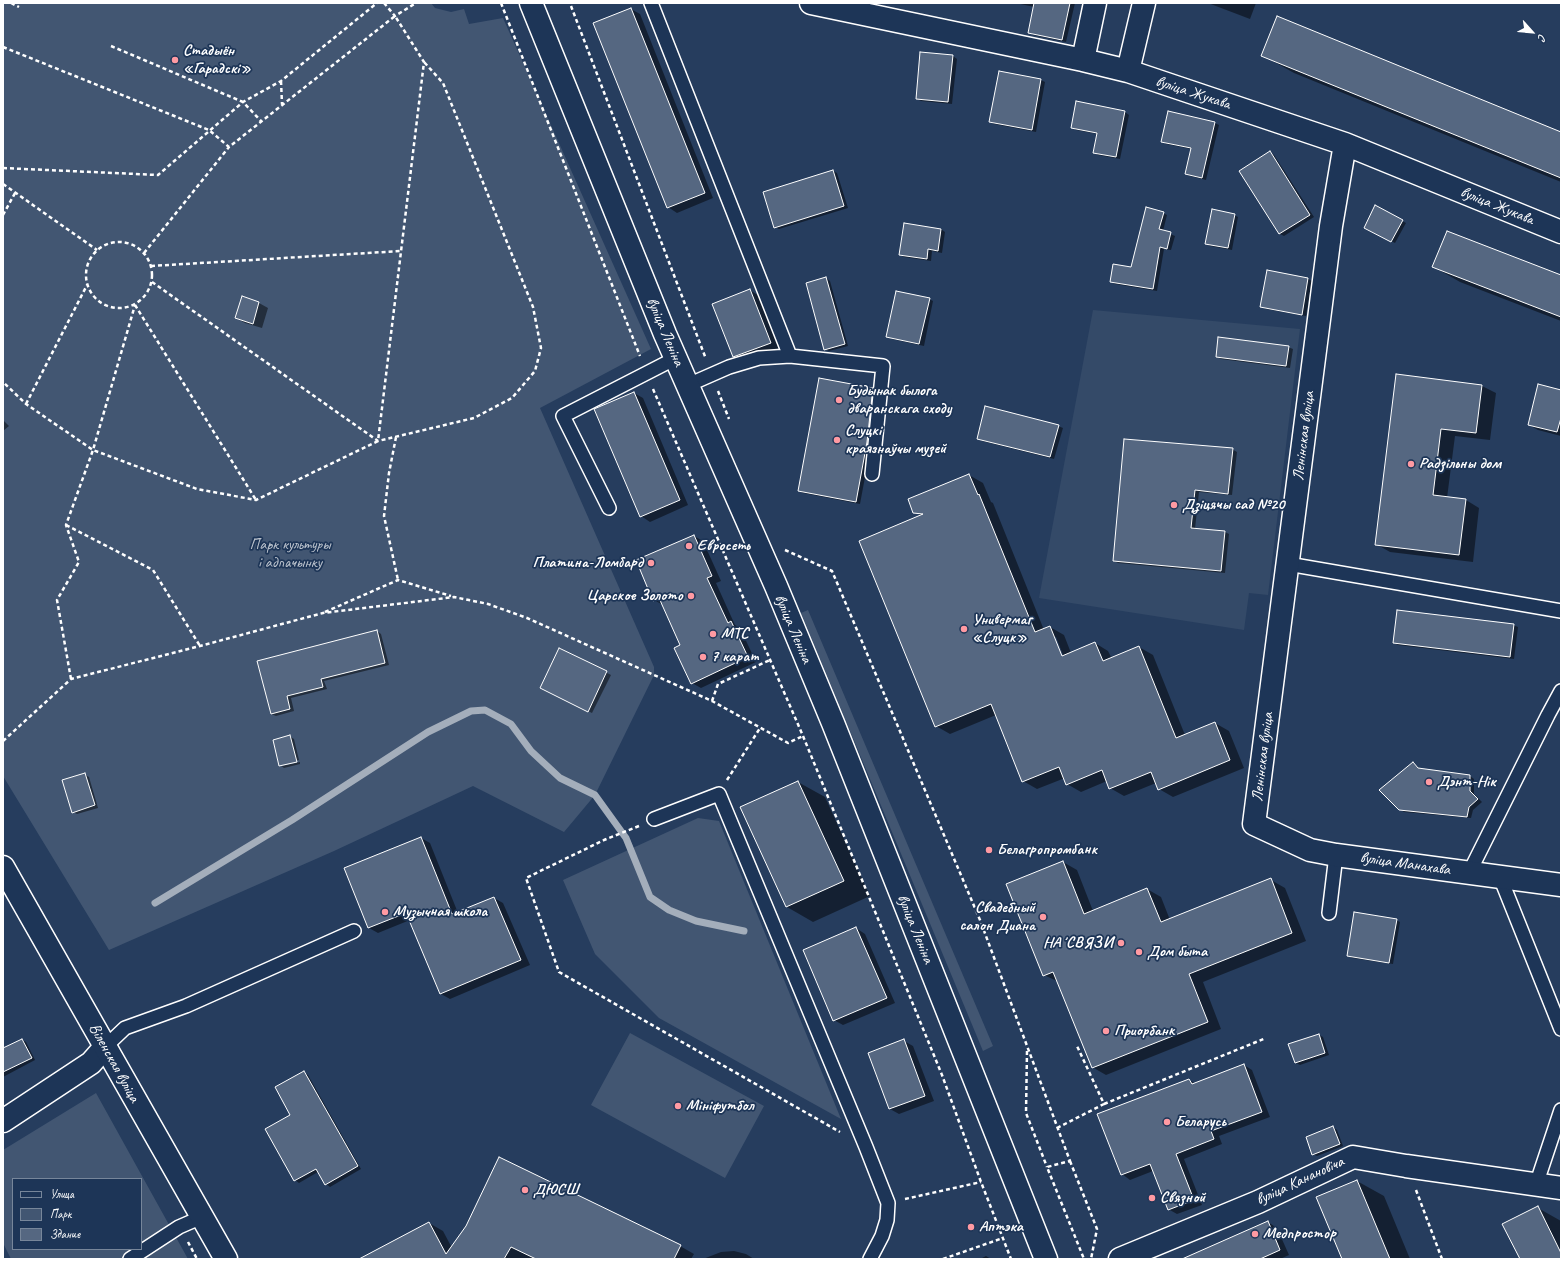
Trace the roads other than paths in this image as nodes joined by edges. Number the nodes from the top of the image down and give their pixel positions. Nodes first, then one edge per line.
1 (531, 3) edge
2 (651, 3) edge
3 (811, 3) edge
4 (1095, 3) edge
5 (1144, 3) edge
6 (1083, 60) junction
7 (1128, 72) junction
8 (1345, 144) junction
9 (1561, 232) edge
10 (790, 356) junction
11 (676, 358) junction
12 (688, 385) junction
13 (872, 474) dead end
14 (609, 508) dead end
15 (1288, 564) junction
16 (1561, 610) edge
17 (1561, 691) edge
18 (654, 819) road end
19 (1254, 824) joint
20 (1336, 855) junction
21 (3, 866) edge
22 (1469, 873) junction
23 (1500, 877) junction
24 (1561, 885) edge
25 (1329, 913) dead end
26 (354, 931) dead end
27 (1561, 1029) edge
28 (105, 1047) junction
29 (1561, 1110) edge
30 (3, 1121) edge
31 (1553, 1190) edge
32 (202, 1217) junction
33 (130, 1259) edge
34 (226, 1259) edge
35 (870, 1259) edge
36 (1046, 1259) edge
37 (1120, 1259) edge

1 - 11 street, вуліца Леніна
2 - 10 lane
3 - 6 street, вуліца Жукава
4 - 6 street
5 - 7 street
6 - 7 street, вуліца Жукава
7 - 8 street, вуліца Жукава
8 - 9 street, вуліца Жукава
8 - 15 street, Ленінская вуліца
10 - 12 lane
10 - 13 lane
11 - 12 street, вуліца Леніна
11 - 14 lane
12 - 36 street, вуліца Леніна
15 - 16 lane
15 - 19 street, Ленінская вуліца
17 - 22 lane
18 - 35 lane
19 - 20 street, вуліца Манахава
20 - 22 street, вуліца Манахава
20 - 25 lane
21 - 28 street, Віленская вуліца
22 - 23 street, вуліца Манахава
23 - 24 street, вуліца Манахава
23 - 27 lane
26 - 28 lane
28 - 30 street
28 - 32 street, Віленская вуліца
29 - 31 lane
31 - 37 street, вуліца Канановіча
32 - 33 lane
32 - 34 street, Віленская вуліца

